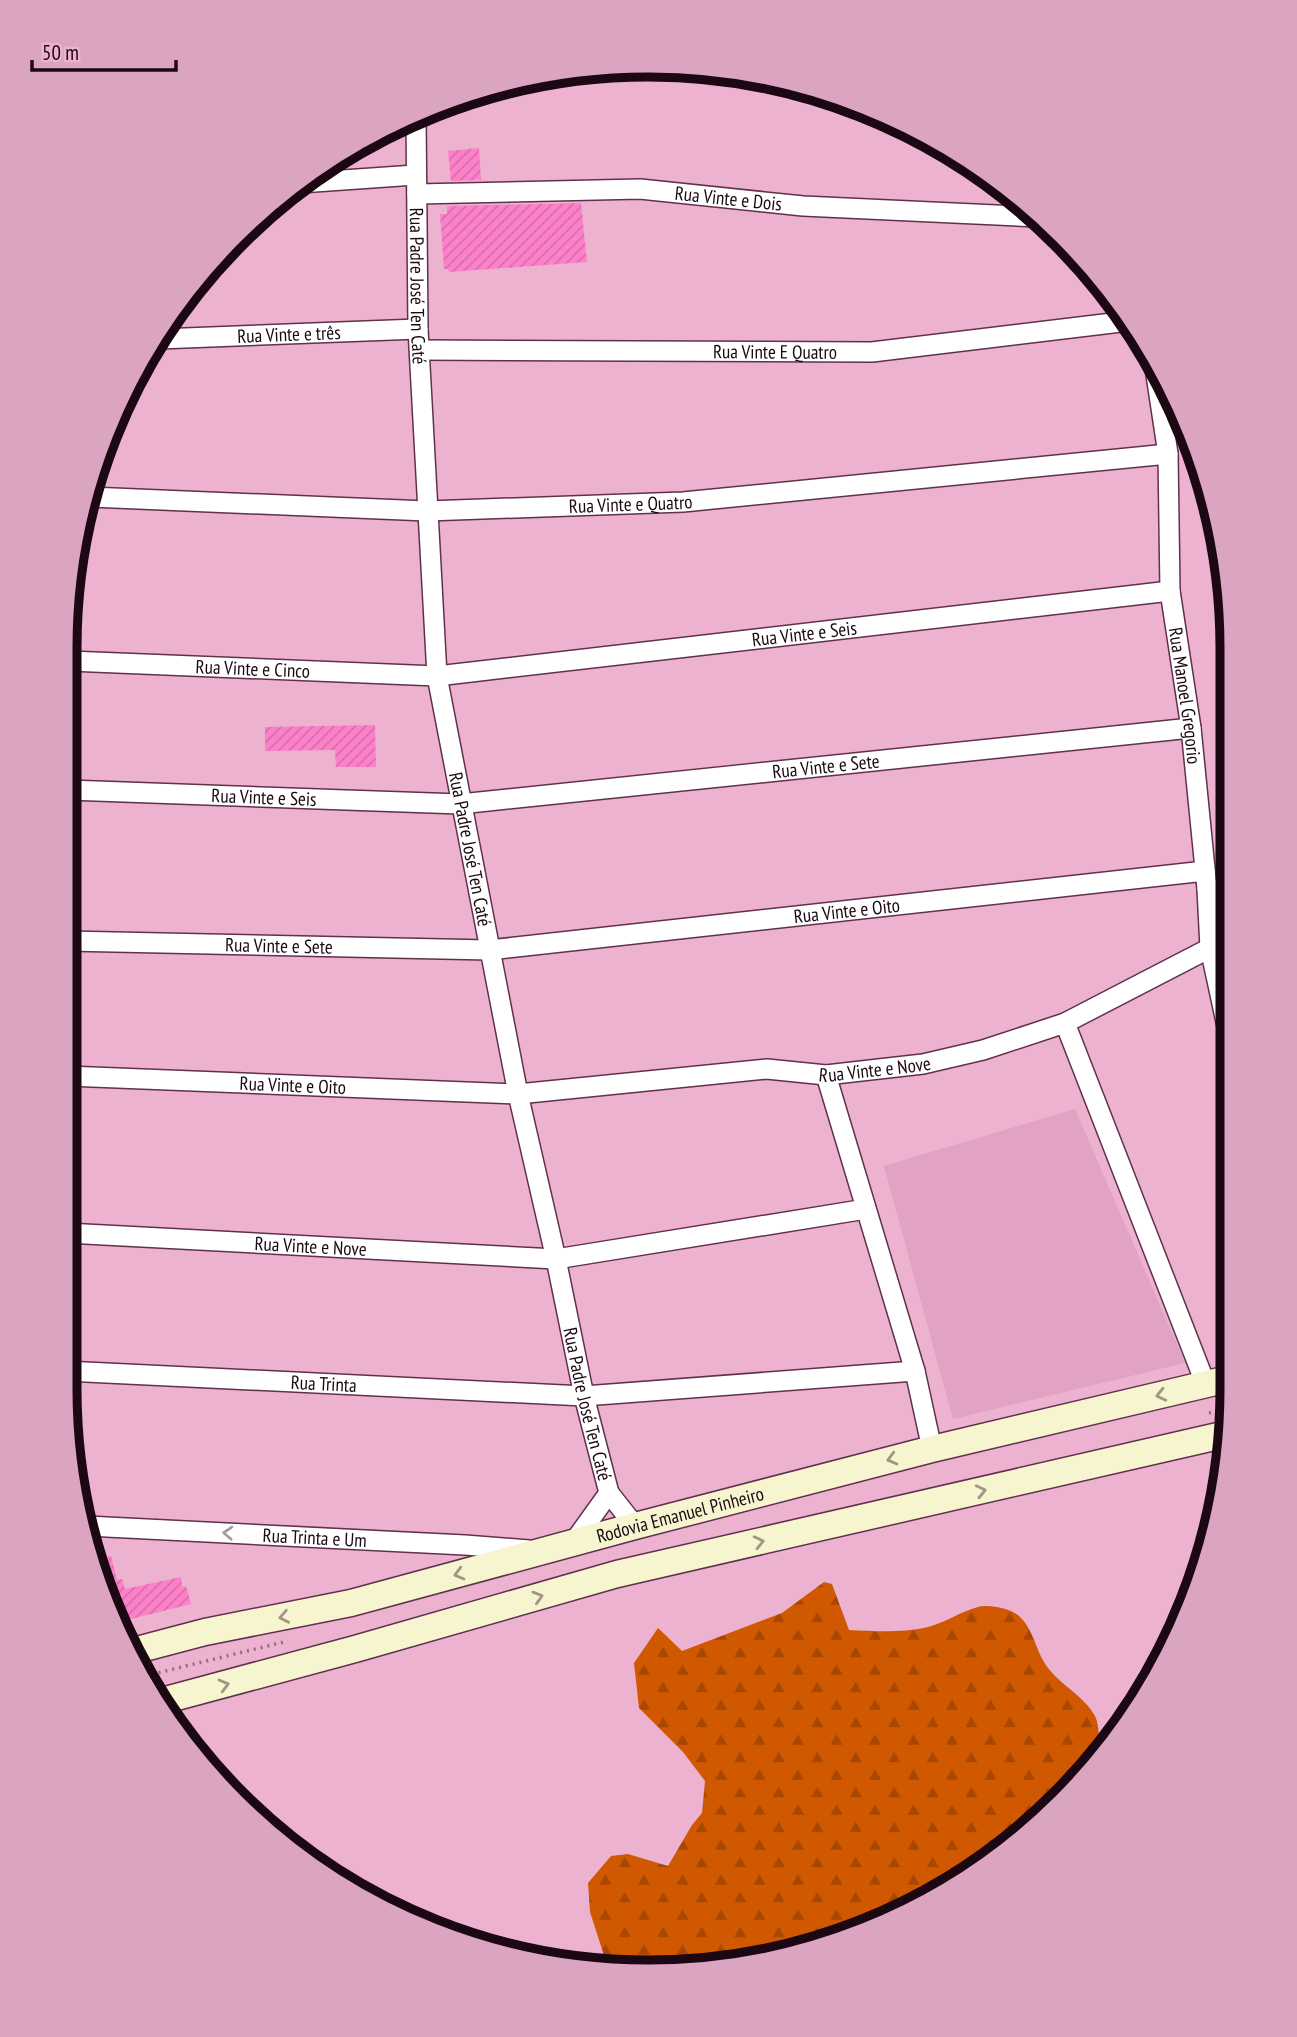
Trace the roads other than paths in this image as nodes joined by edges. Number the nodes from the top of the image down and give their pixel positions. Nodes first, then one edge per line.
1 (416, 127) edge
2 (316, 184) edge
3 (416, 185) junction
4 (1022, 216) edge
5 (1118, 322) edge
6 (418, 329) junction
7 (168, 339) edge
8 (420, 350) junction
9 (1159, 391) edge
10 (1168, 454) junction
11 (97, 497) edge
12 (427, 511) junction
13 (1170, 591) junction
14 (77, 661) edge
15 (438, 676) junction
16 (1191, 728) junction
17 (77, 790) edge
18 (460, 803) junction
19 (1206, 880) junction
20 (1220, 887) edge
21 (77, 941) edge
22 (1210, 948) junction
23 (489, 950) junction
24 (1220, 994) edge
25 (1065, 1023) junction
26 (826, 1075) junction
27 (77, 1076) edge
28 (518, 1094) junction
29 (866, 1209) junction
30 (77, 1234) edge
31 (556, 1259) junction
32 (915, 1371) junction
33 (77, 1372) edge
34 (1217, 1382) edge
35 (584, 1396) junction
36 (1218, 1436) edge
37 (932, 1449) junction
38 (609, 1493) junction
39 (94, 1526) edge
40 (635, 1526) junction
41 (573, 1543) junction
42 (541, 1551) junction
43 (140, 1649) edge
44 (169, 1699) edge

1 - 3 street, Rua Padre José Ten Caté
2 - 3 street, Rua Vinte e Dois
3 - 4 street, Rua Vinte e Dois
3 - 6 street, Rua Padre José Ten Caté
5 - 8 street, Rua Vinte E Quatro
6 - 7 street, Rua Vinte e três
6 - 8 street, Rua Padre José Ten Caté
8 - 12 street, Rua Padre José Ten Caté
9 - 10 street, Rua Manoel Gregorio
10 - 12 street, Rua Vinte e Quatro
10 - 13 street, Rua Manoel Gregorio
11 - 12 street, Rua Vinte e Quatro
12 - 15 street, Rua Padre José Ten Caté
13 - 15 street, Rua Vinte e Seis
13 - 16 street, Rua Manoel Gregorio
14 - 15 street, Rua Vinte e Cinco
15 - 18 street, Rua Padre José Ten Caté
16 - 18 street, Rua Vinte e Sete
16 - 19 street, Rua Manoel Gregorio
17 - 18 street, Rua Vinte e Seis
18 - 23 street, Rua Padre José Ten Caté
19 - 20 street, Rua Vinte e Oito
19 - 22 street, Rua Manoel Gregorio
19 - 23 street, Rua Vinte e Oito
21 - 23 street, Rua Vinte e Sete
22 - 24 street, Rua Manoel Gregorio
22 - 25 street, Rua Vinte e Nove
23 - 28 street, Rua Padre José Ten Caté
25 - 26 street, Rua Vinte e Nove
25 - 34 street
26 - 28 street, Rua Vinte e Nove
26 - 29 street
27 - 28 street, Rua Vinte e Oito
28 - 31 street, Rua Padre José Ten Caté
29 - 31 street
29 - 32 street
30 - 31 street, Rua Vinte e Nove
31 - 35 street, Rua Padre José Ten Caté
32 - 35 street
32 - 37 street
33 - 35 street, Rua Trinta
34 -> 37 main road, Rodovia Emanuel Pinheiro
35 - 38 street, Rua Padre José Ten Caté
44 -> 36 main road
37 -> 40 main road, Rodovia Emanuel Pinheiro
38 - 40 street
38 - 41 street
42 -> 39 street, Rua Trinta e Um
40 - 41 main road, Rodovia Emanuel Pinheiro
41 - 42 main road, Rodovia Emanuel Pinheiro
42 -> 43 main road, Rodovia Emanuel Pinheiro

